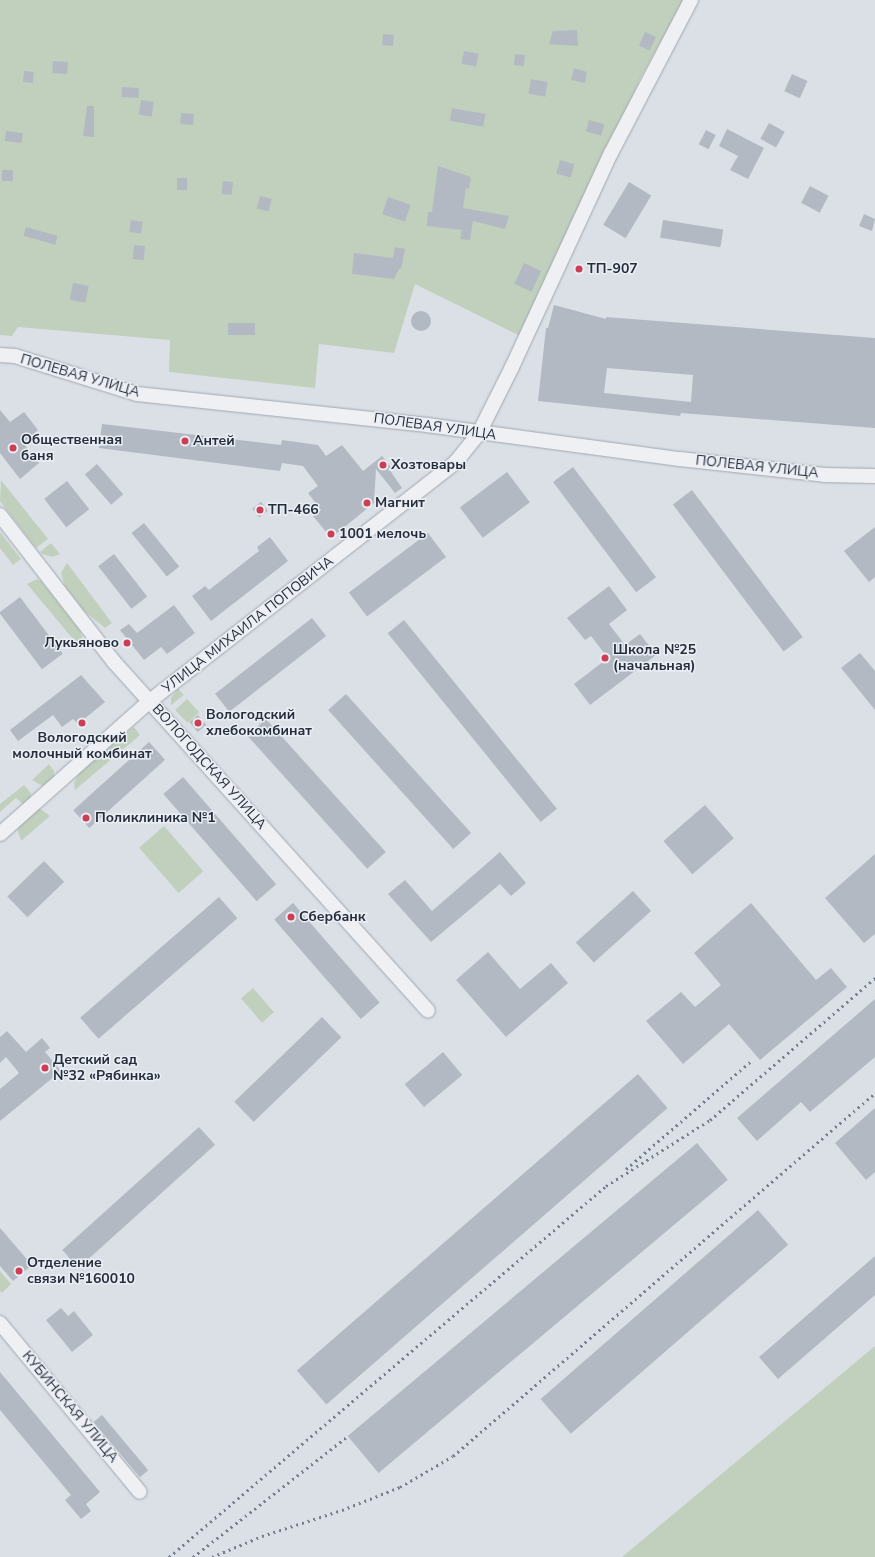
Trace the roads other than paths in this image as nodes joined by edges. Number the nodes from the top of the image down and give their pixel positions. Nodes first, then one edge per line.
1 (691, 0) edge
2 (0, 355) edge
3 (479, 433) junction
4 (875, 476) edge
5 (0, 515) edge
6 (150, 701) junction
7 (0, 834) edge
8 (428, 1011) dead end
9 (0, 1323) edge
10 (140, 1492) dead end

1 - 3 street, УЛИЦА МИХАИЛА ПОПОВИЧА
2 - 3 street, ПОЛЕВАЯ УЛИЦА
3 - 4 street, ПОЛЕВАЯ УЛИЦА
3 - 6 street, УЛИЦА МИХАИЛА ПОПОВИЧА
5 - 6 street, ВОЛОГОДСКАЯ УЛИЦА
6 - 7 street, УЛИЦА МИХАИЛА ПОПОВИЧА
6 - 8 street, ВОЛОГОДСКАЯ УЛИЦА
9 - 10 street, КУБИНСКАЯ УЛИЦА

